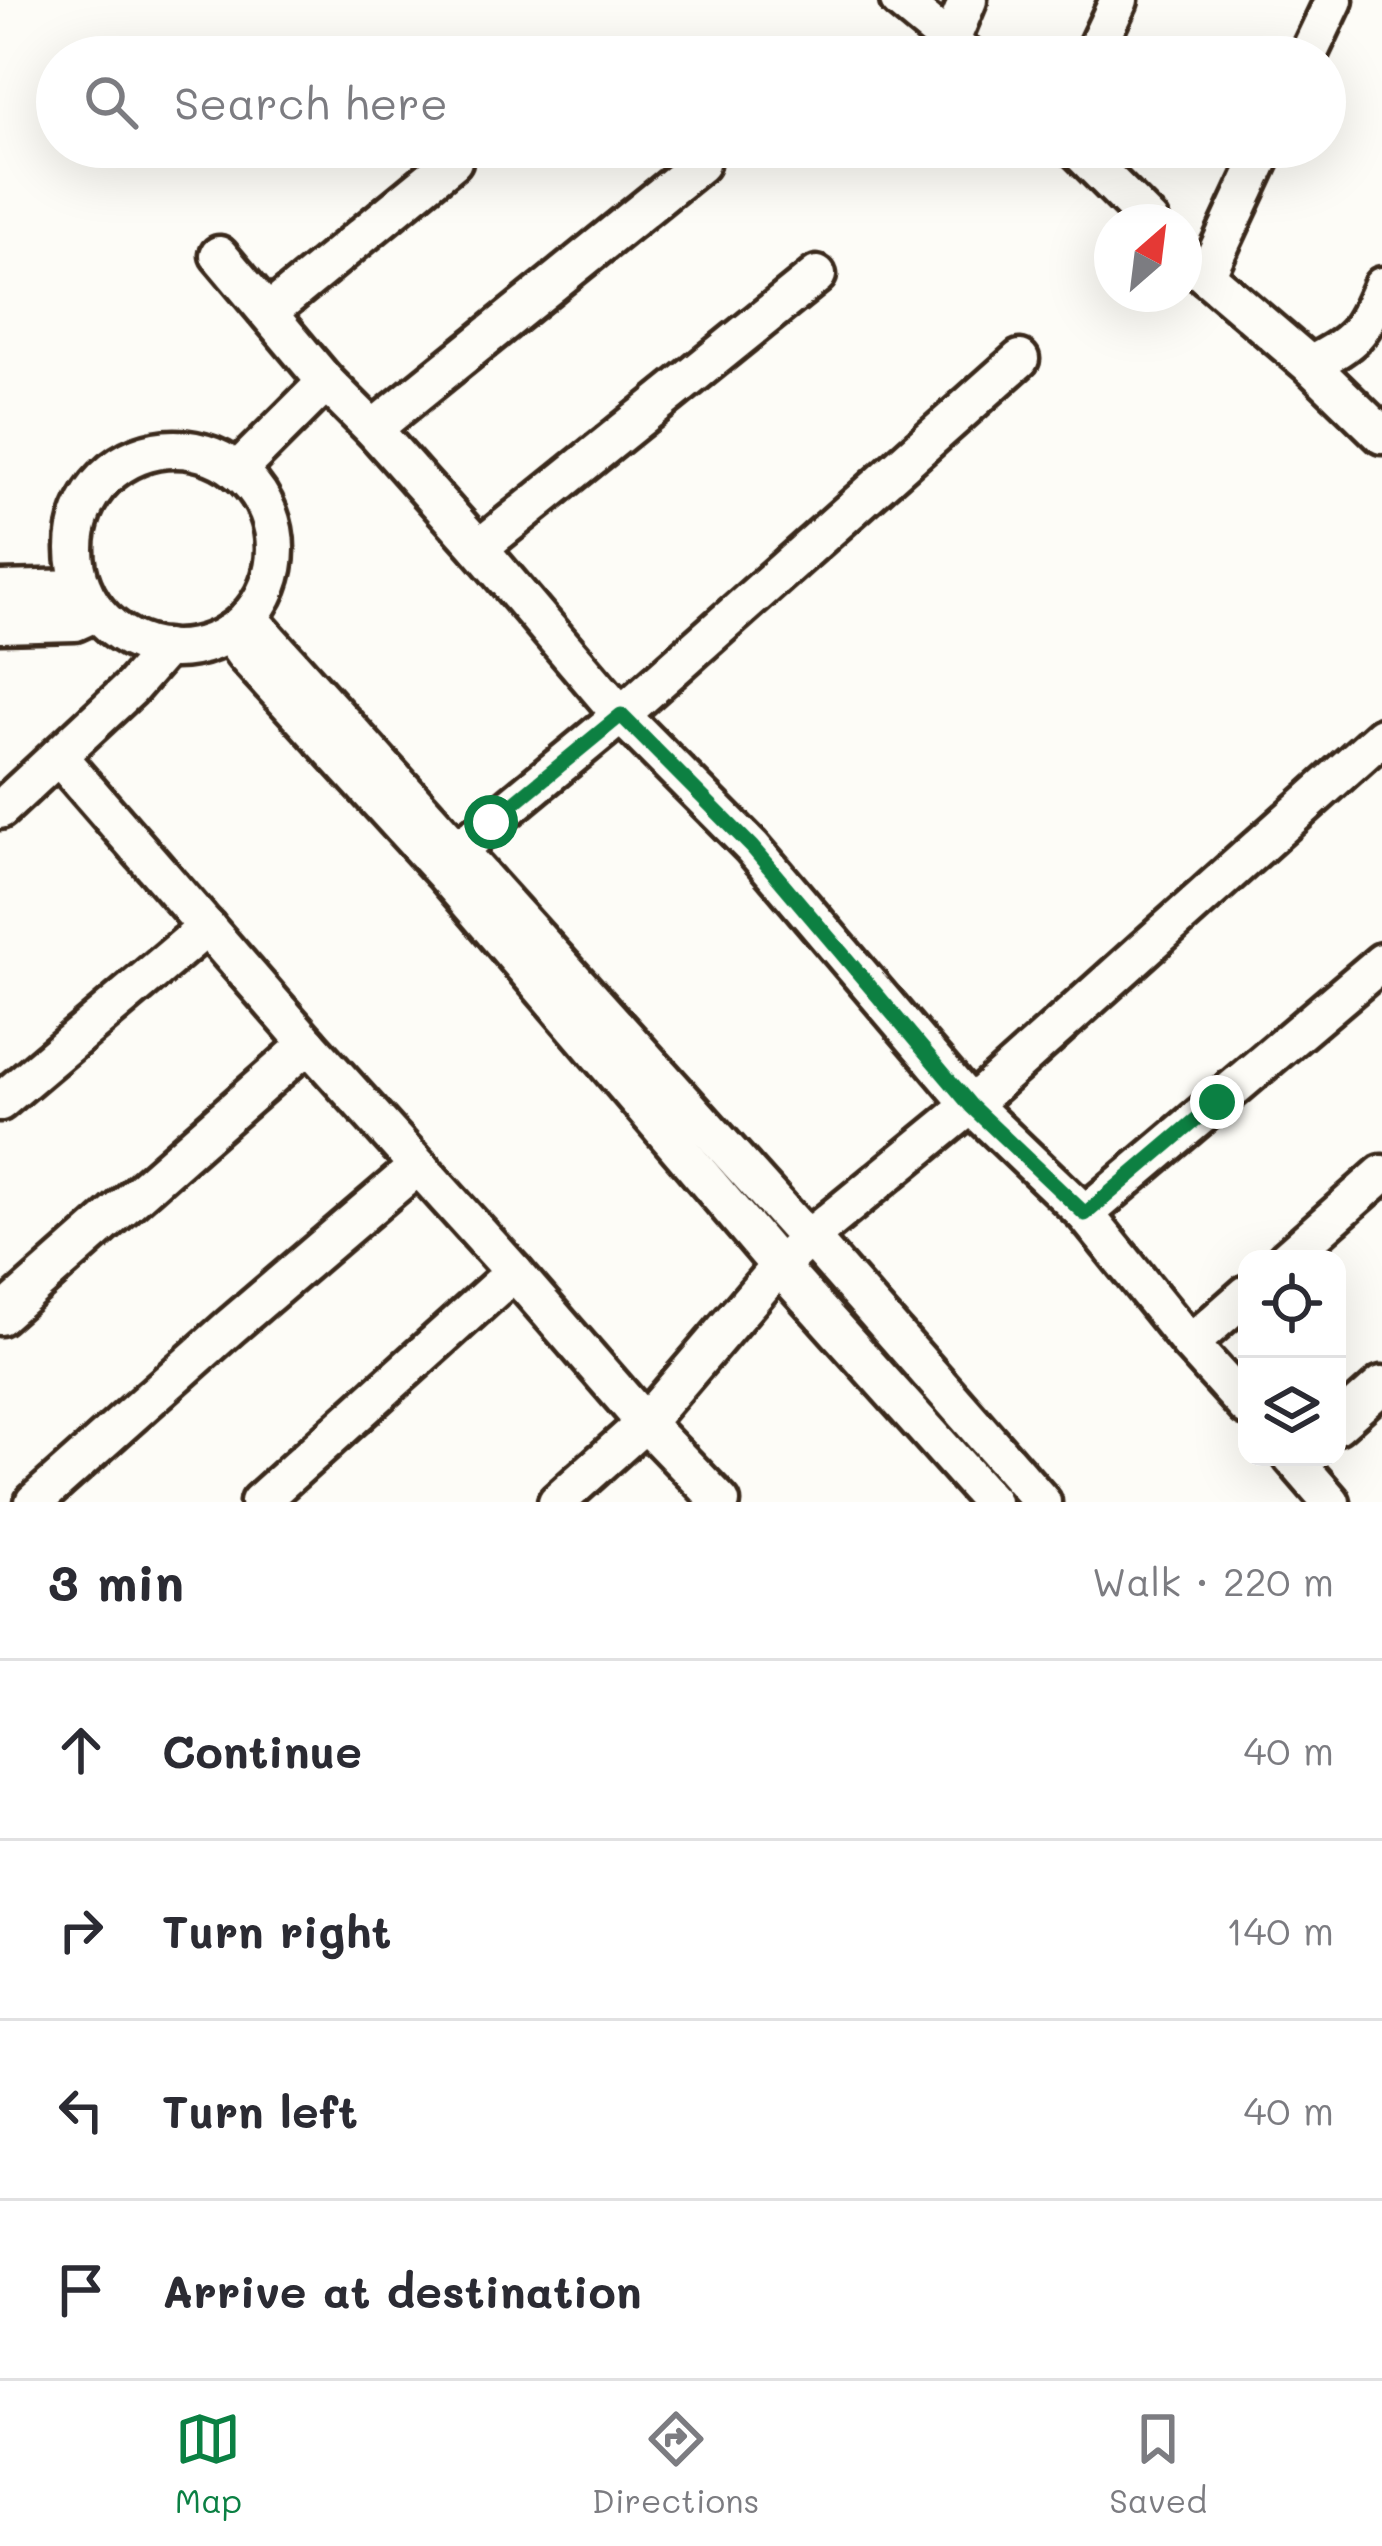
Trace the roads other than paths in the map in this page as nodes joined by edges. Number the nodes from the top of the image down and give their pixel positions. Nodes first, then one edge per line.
1 (899, 0) edge
2 (968, 0) edge
3 (1119, 0) edge
4 (1334, 0) edge
5 (942, 36) edge
6 (962, 36) edge
7 (1102, 36) edge
8 (1317, 36) edge
9 (444, 168) edge
10 (695, 168) edge
11 (1096, 168) edge
12 (1253, 168) edge
13 (1132, 204) edge
14 (1202, 254) edge
15 (219, 256) dead end
16 (1202, 272) edge
17 (817, 275) dead end
18 (1382, 286) edge
19 (269, 312) junction
20 (1020, 359) dead end
21 (1310, 365) junction
22 (326, 382) junction
23 (373, 429) junction
24 (1382, 435) edge
25 (237, 471) junction
26 (479, 548) junction
27 (0, 590) edge
28 (90, 600) junction
29 (0, 624) edge
30 (238, 625) junction
31 (166, 648) junction
32 (621, 715) junction
33 (1382, 736) edge
34 (58, 756) junction
35 (0, 810) edge
36 (459, 849) junction
37 (207, 927) junction
38 (1382, 962) edge
39 (308, 1044) junction
40 (0, 1102) edge
41 (971, 1106) junction
42 (418, 1166) junction
43 (1382, 1174) edge
44 (1085, 1214) junction
45 (810, 1237) junction
46 (1296, 1250) edge
47 (779, 1266) junction
48 (514, 1272) junction
49 (1238, 1302) edge
50 (0, 1316) edge
51 (1190, 1344) junction
52 (1382, 1385) edge
53 (1238, 1397) edge
54 (1346, 1418) edge
55 (645, 1423) junction
56 (1303, 1466) edge
57 (34, 1502) edge
58 (259, 1502) edge
59 (557, 1502) edge
60 (722, 1502) edge
61 (992, 1502) edge
62 (1042, 1502) edge
63 (1331, 1502) edge

1 - 5 street
2 - 6 street
3 - 7 street
4 - 8 street
9 - 19 street
10 - 23 street
11 - 13 street
12 - 14 street
15 - 19 street
16 - 21 street
17 - 26 street
18 - 21 street
19 - 22 street
20 - 32 street
21 - 24 street
22 - 23 street
22 - 25 street
23 - 26 street
25 - 28 street
25 - 30 street
26 - 32 street
27 - 28 street
28 - 29 street
28 - 31 street
30 - 31 street
30 - 36 street
30 - 47 street
31 - 34 street
32 - 36 street
32 - 41 street
33 - 41 street
34 - 35 street
34 - 37 street
36 - 45 street
37 - 39 street
37 - 40 street
38 - 44 street
39 - 42 street
39 - 50 street
41 - 44 street
41 - 45 street
42 - 48 street
42 - 57 street
43 - 46 street
44 - 51 street
45 - 47 street
45 - 62 street
47 - 55 street
47 - 61 street
48 - 55 street
48 - 58 street
49 - 51 street
51 - 53 street
52 - 54 street
55 - 59 street
55 - 60 street
56 - 63 street

